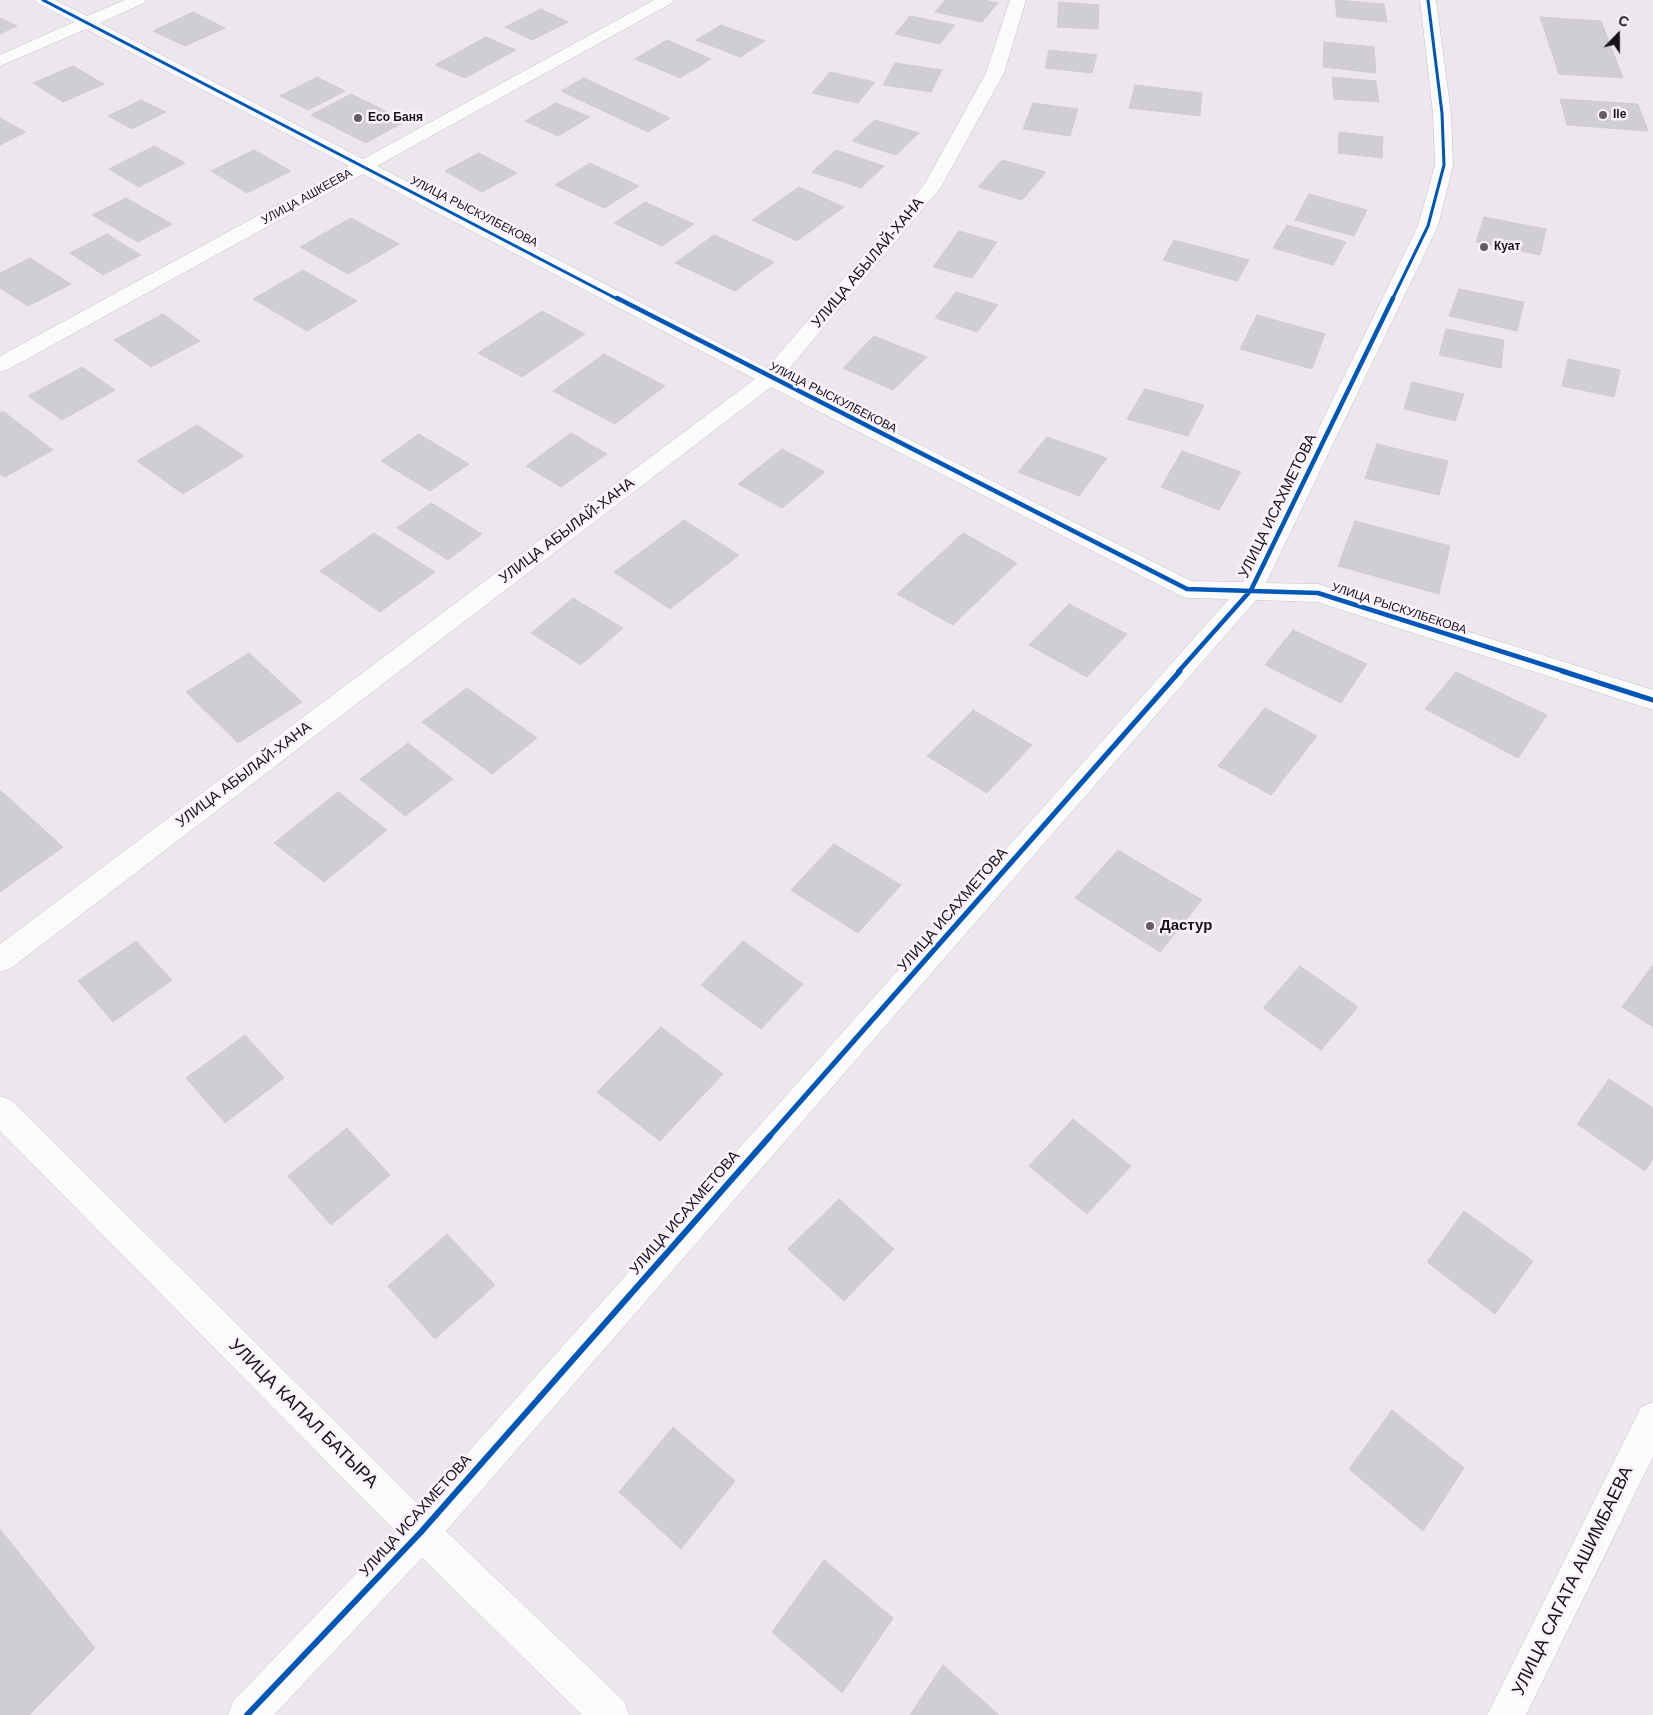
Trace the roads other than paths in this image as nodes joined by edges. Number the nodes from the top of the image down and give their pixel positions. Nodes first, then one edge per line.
1 (43, 0) edge
2 (138, 0) edge
3 (666, 0) edge
4 (1018, 0) edge
5 (1428, 0) edge
6 (87, 22) junction
7 (0, 61) edge
8 (363, 166) junction
9 (0, 365) edge
10 (770, 378) junction
11 (1251, 590) junction
12 (1653, 700) edge
13 (0, 960) edge
14 (0, 1110) edge
15 (1653, 1419) edge
16 (421, 1532) junction
17 (246, 1715) edge
18 (610, 1715) edge
19 (1506, 1715) edge

1 - 6 street, УЛИЦА РЫСКУЛБЕКОВА
2 - 6 street
3 - 8 street, УЛИЦА АШКЕЕВА
4 - 10 street, УЛИЦА АБЫЛАЙ-ХАНА
5 - 11 street, УЛИЦА ИСАХМЕТОВА
6 - 7 street
6 - 8 street, УЛИЦА РЫСКУЛБЕКОВА
8 - 9 street, УЛИЦА АШКЕЕВА
8 - 10 street, УЛИЦА РЫСКУЛБЕКОВА
10 - 11 street, УЛИЦА РЫСКУЛБЕКОВА
10 - 13 street, УЛИЦА АБЫЛАЙ-ХАНА
11 - 12 street, УЛИЦА РЫСКУЛБЕКОВА
11 - 16 street, УЛИЦА ИСАХМЕТОВА
14 - 16 street, УЛИЦА КАПАЛ БАТЫРА
15 - 19 street, УЛИЦА САГАТА АШИМБАЕВА
16 - 17 street, УЛИЦА ИСАХМЕТОВА
16 - 18 street, УЛИЦА КАПАЛ БАТЫРА

